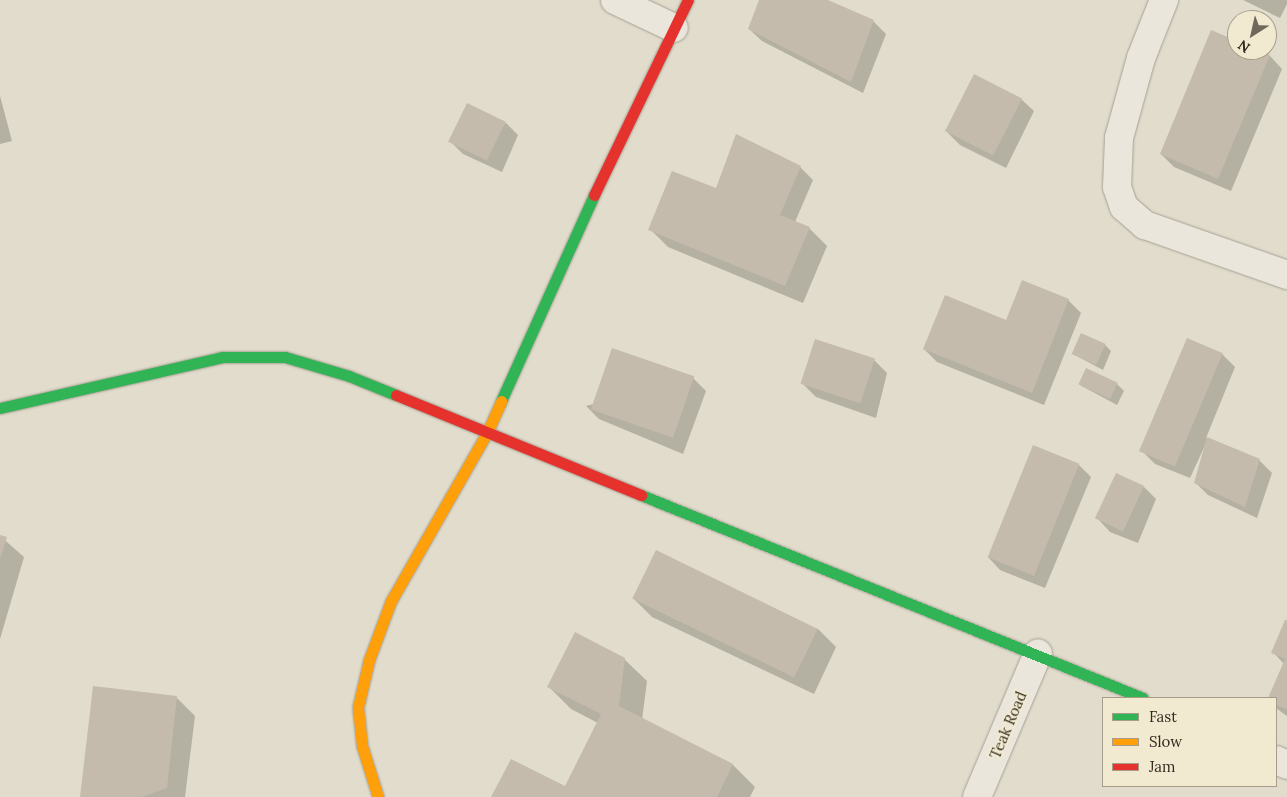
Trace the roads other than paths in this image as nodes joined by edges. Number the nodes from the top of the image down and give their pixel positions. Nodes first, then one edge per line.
1 (615, 0) edge
2 (688, 0) edge
3 (1164, 0) edge
4 (674, 28) junction
5 (1287, 275) edge
6 (0, 408) edge
7 (488, 433) junction
8 (1038, 653) junction
9 (1141, 697) edge
10 (378, 797) edge
11 (977, 797) edge

1 - 4 street
2 - 4 street
3 - 5 street
4 - 7 street
6 - 7 street
7 - 8 street
7 - 10 street
8 - 9 street
8 - 11 street, Teak Road

